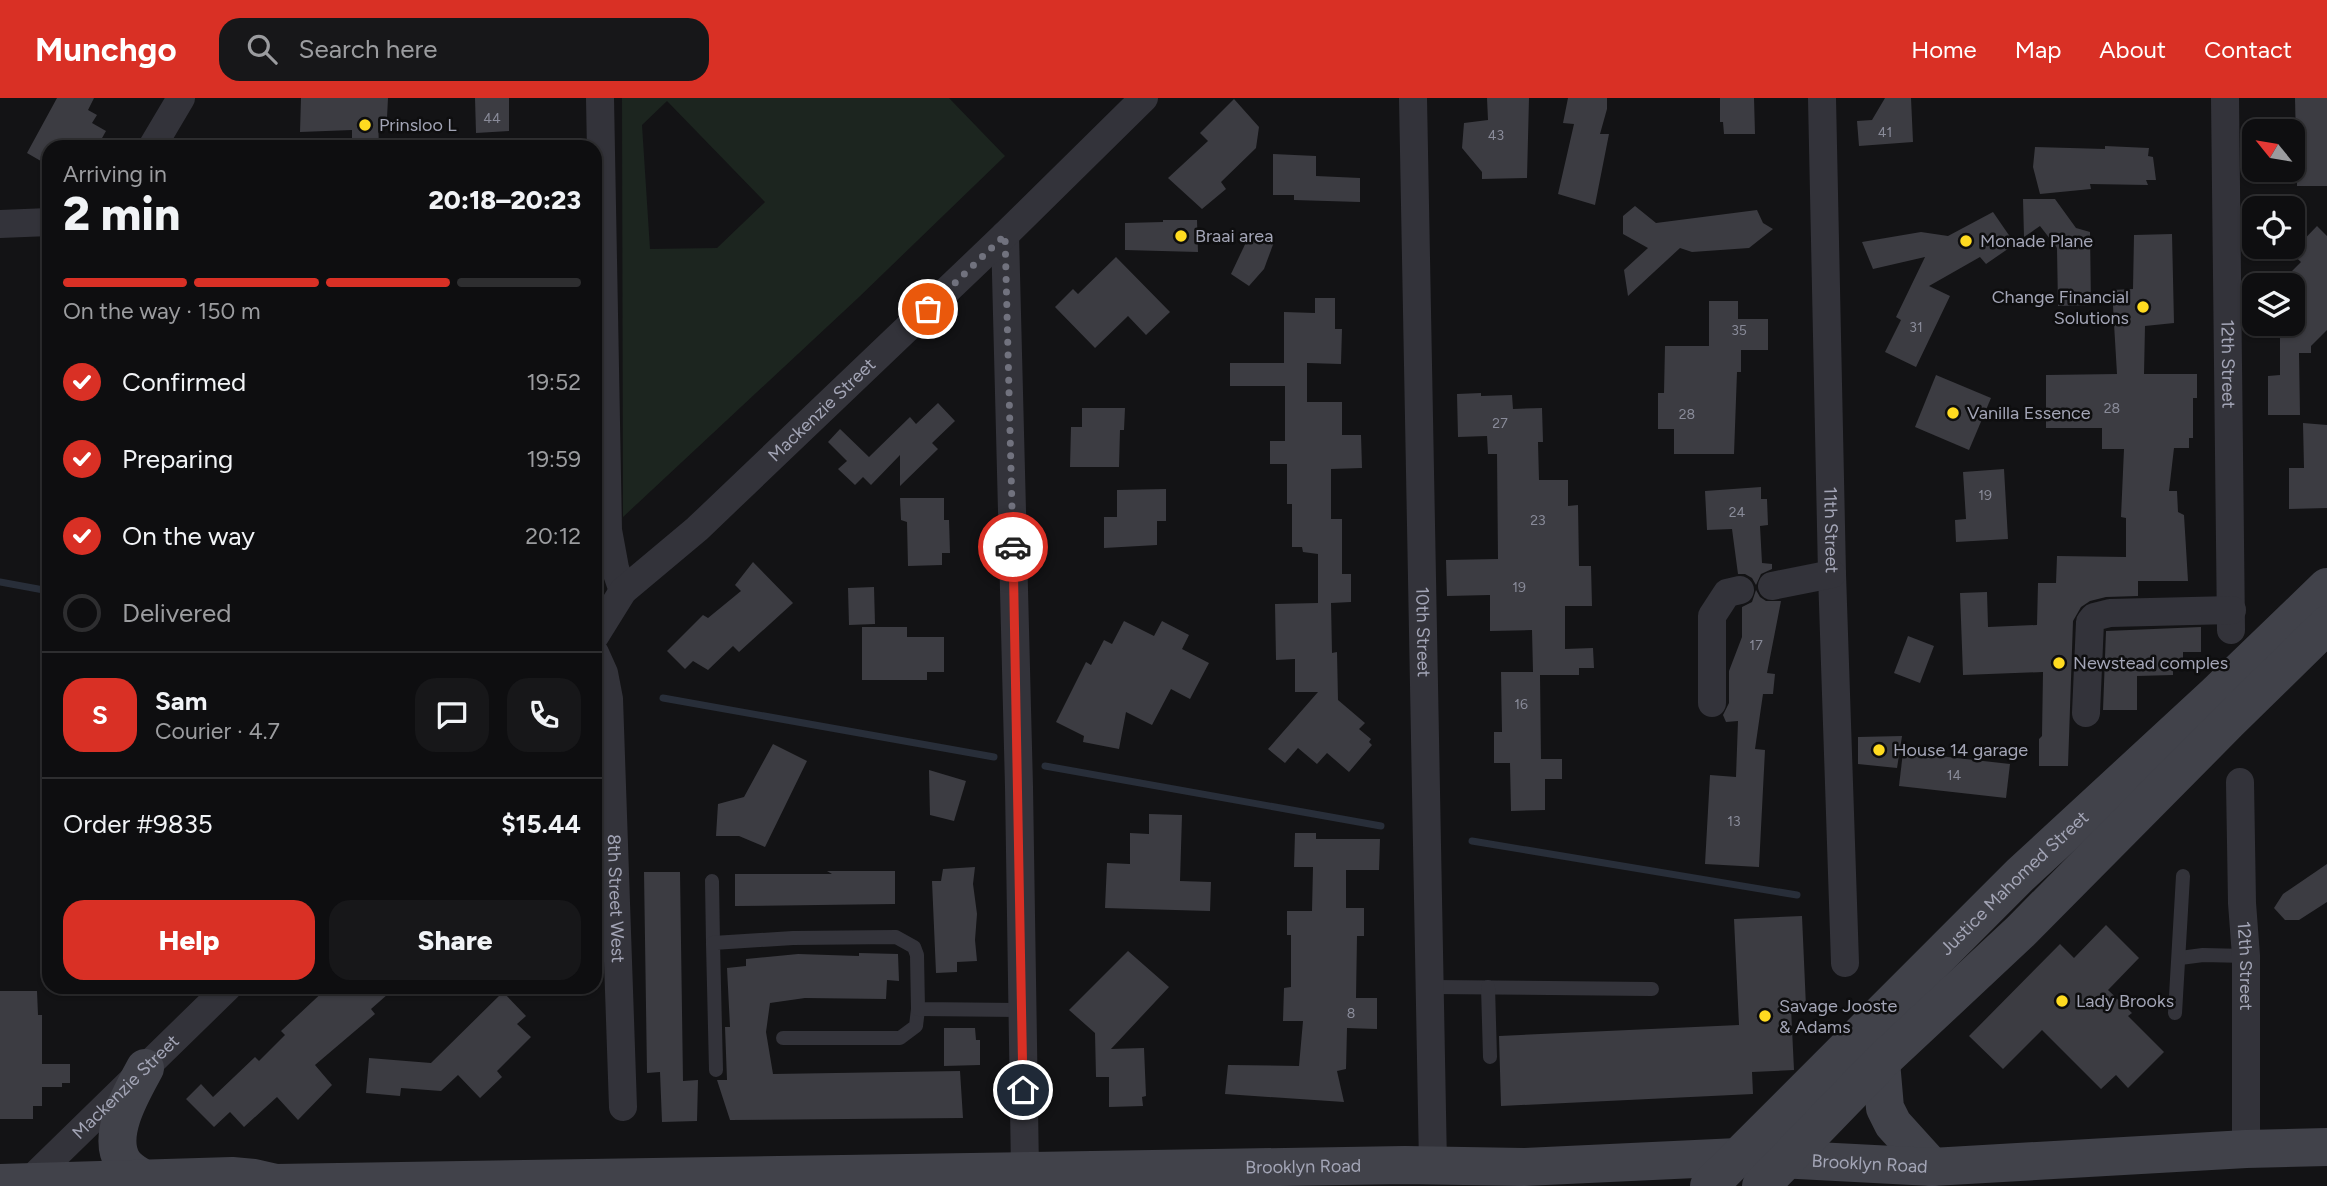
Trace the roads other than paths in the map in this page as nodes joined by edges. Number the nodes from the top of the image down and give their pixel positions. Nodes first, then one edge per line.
1 (181, 98) edge
2 (600, 98) edge
3 (1144, 98) edge
4 (1413, 98) edge
5 (1822, 98) edge
6 (2225, 98) edge
7 (156, 140) edge
8 (601, 140) edge
9 (602, 206) edge
10 (42, 222) edge
11 (0, 224) edge
12 (1005, 235) junction
13 (1832, 574) junction
14 (1772, 586) dead end
15 (2327, 587) edge
16 (1740, 590) dead end
17 (623, 591) junction
18 (602, 625) edge
19 (2327, 625) edge
20 (602, 669) edge
21 (1712, 703) dead end
22 (2086, 712) dead end
23 (2240, 782) dead end
24 (2183, 876) dead end
25 (712, 881) dead end
26 (713, 943) junction
27 (2246, 956) junction
28 (2180, 958) junction
29 (1846, 963) dead end
30 (1431, 987) junction
31 (1488, 987) junction
32 (1652, 989) dead end
33 (221, 994) edge
34 (918, 1009) junction
35 (1022, 1010) junction
36 (2175, 1013) dead end
37 (783, 1038) dead end
38 (1490, 1057) dead end
39 (1881, 1062) junction
40 (145, 1068) junction
41 (716, 1070) dead end
42 (623, 1107) dead end
43 (2327, 1147) edge
44 (2246, 1149) junction
45 (1738, 1157) junction
46 (1788, 1159) junction
47 (1433, 1165) junction
48 (1524, 1167) junction
49 (1932, 1167) junction
50 (1024, 1171) junction
51 (1276, 1176) edge
52 (144, 1179) junction
53 (885, 1180) edge
54 (17, 1184) edge
55 (272, 1184) edge
56 (1569, 1186) edge
57 (1709, 1186) edge
58 (1761, 1186) edge

1 - 7 street
2 - 8 street
3 - 12 street, Mackenzie Street
4 - 30 street, 10th Street
5 - 13 street, 11th Street
6 - 22 street, 12th Street
9 - 17 street
10 - 11 street
12 - 17 street, Mackenzie Street
12 - 35 street
13 - 14 street
13 - 29 street, 11th Street
15 - 45 main road, Justice Mahomed Street
16 - 21 street
17 - 18 street, Mackenzie Street
19 - 39 main road, Justice Mahomed Street
20 - 42 street, 8th Street West
23 - 27 street, 12th Street
24 - 28 lane
25 - 26 lane
26 - 34 lane
26 - 41 lane
27 - 28 lane
27 - 44 street, 12th Street
28 - 36 lane
30 - 31 lane
30 - 47 street, 10th Street
31 - 32 lane
31 - 38 lane
33 - 40 street, Mackenzie Street
34 - 35 lane
34 - 37 lane
35 - 50 street
39 - 46 main road, Justice Mahomed Street
39 - 49 main road
40 - 52 main road
40 - 54 street, Mackenzie Street
43 - 44 main road, Brooklyn Road
44 - 49 main road, Brooklyn Road
45 - 46 main road, Brooklyn Road
45 - 48 main road, Brooklyn Road
45 - 57 main road, Justice Mahomed Street
46 - 49 main road, Brooklyn Road
46 - 58 main road, Justice Mahomed Street
47 - 48 main road, Brooklyn Road
47 - 51 main road, Brooklyn Road
48 - 56 main road
50 - 51 main road, Brooklyn Road
50 - 53 main road, Brooklyn Road
52 - 54 main road, Brooklyn Road
52 - 55 main road, Brooklyn Road
53 - 55 main road, Brooklyn Road

